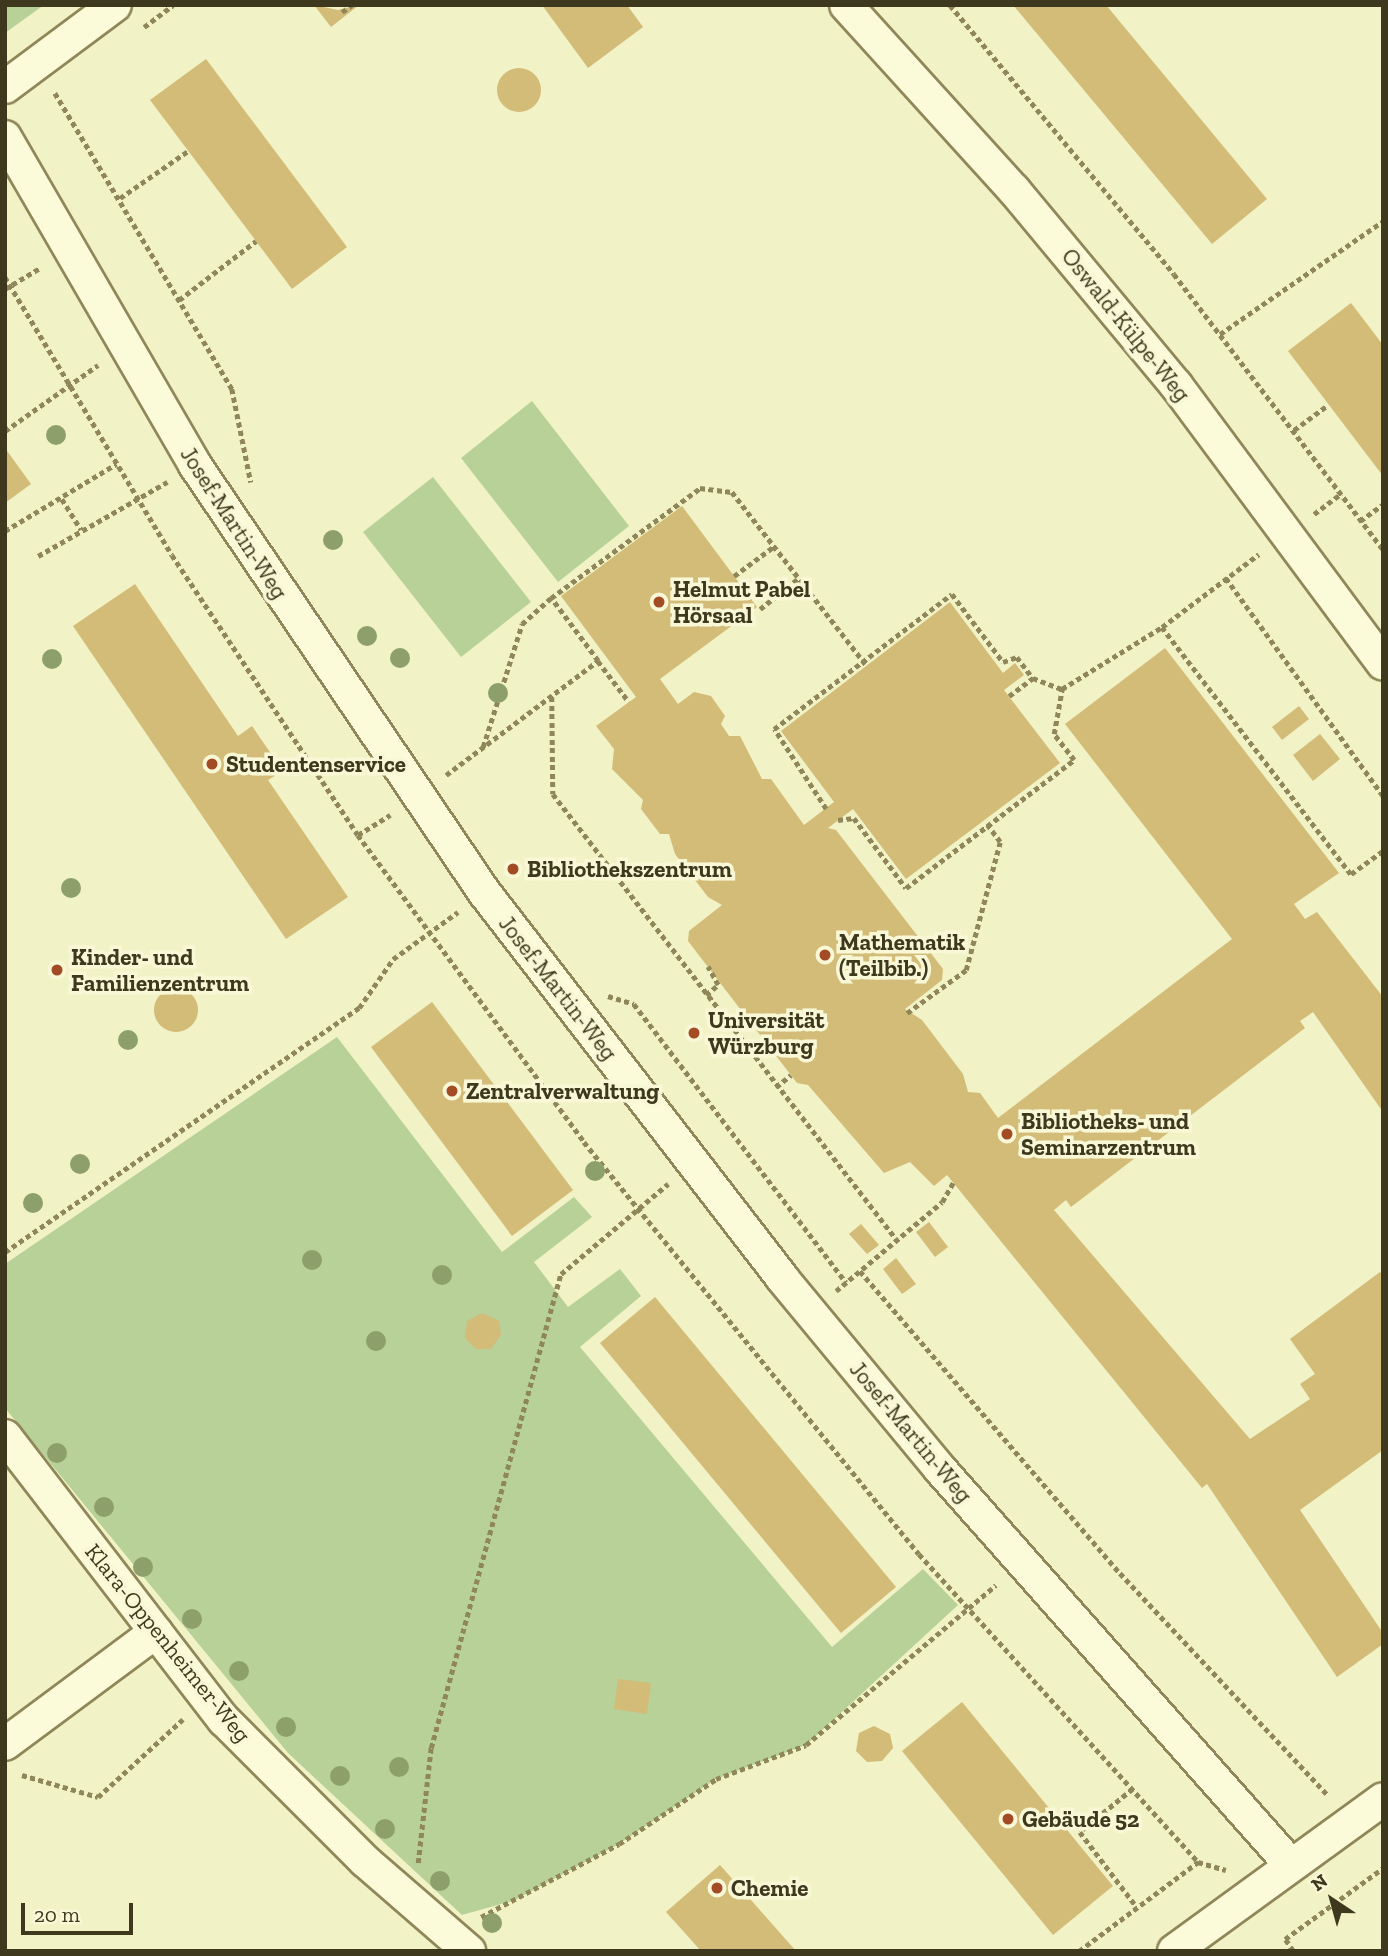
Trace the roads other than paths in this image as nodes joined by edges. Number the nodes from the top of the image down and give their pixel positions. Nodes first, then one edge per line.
1 (114, 5) edge
2 (846, 5) edge
3 (5, 88) edge
4 (5, 136) edge
5 (1383, 664) edge
6 (5, 1436) edge
7 (156, 1632) junction
8 (5, 1744) edge
9 (1383, 1799) edge
10 (1291, 1865) junction
11 (1189, 1947) edge
12 (469, 1951) edge

1 - 3 street
2 - 5 street, Oswald-Külpe-Weg
4 - 10 street, Josef-Martin-Weg
6 - 7 street, Klara-Oppenheimer-Weg
7 - 8 street
7 - 12 street, Klara-Oppenheimer-Weg
9 - 10 street
10 - 11 street

